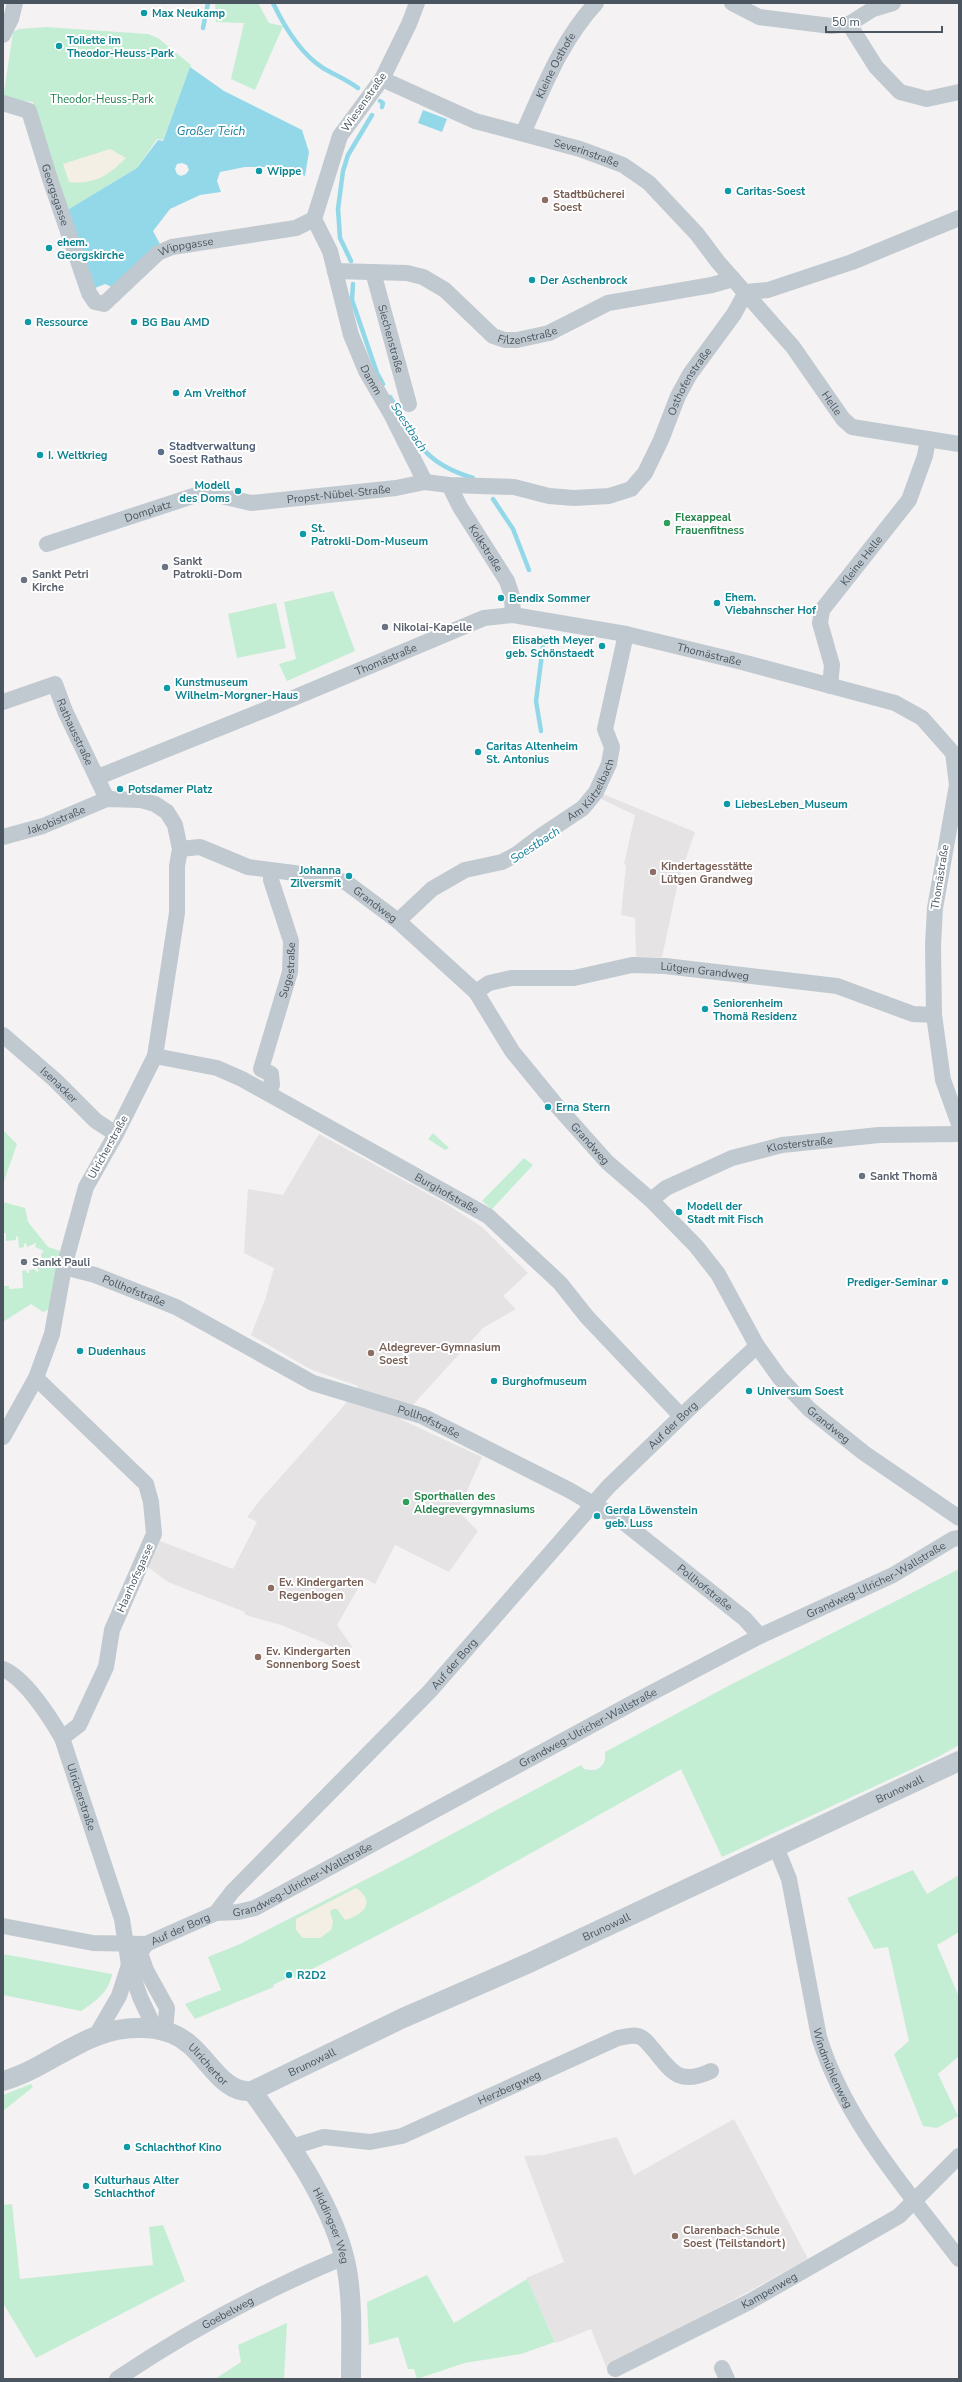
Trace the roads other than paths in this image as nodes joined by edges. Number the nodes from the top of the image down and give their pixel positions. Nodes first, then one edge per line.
1 (15, 3) edge
2 (417, 3) edge
3 (596, 3) edge
4 (732, 3) edge
5 (893, 3) edge
6 (849, 24) junction
7 (3, 35) edge
8 (382, 79) junction
9 (959, 92) edge
10 (3, 103) edge
11 (523, 133) junction
12 (959, 218) edge
13 (314, 219) junction
14 (335, 271) junction
15 (374, 272) junction
16 (733, 279) junction
17 (746, 292) junction
18 (95, 302) joint
19 (409, 404) dead end
20 (928, 439) junction
21 (959, 444) edge
22 (425, 482) junction
23 (449, 485) junction
24 (251, 504) joint
25 (47, 544) dead end
26 (513, 615) junction
27 (626, 634) junction
28 (830, 686) junction
29 (3, 702) edge
30 (956, 750) edge
31 (98, 777) junction
32 (107, 799) junction
33 (3, 837) edge
34 (180, 849) junction
35 (271, 871) junction
36 (398, 921) junction
37 (476, 992) junction
38 (934, 1015) junction
39 (3, 1034) edge
40 (155, 1056) junction
41 (261, 1069) junction
42 (242, 1079) junction
43 (268, 1092) junction
44 (959, 1124) edge
45 (116, 1134) junction
46 (959, 1134) edge
47 (651, 1200) junction
48 (64, 1267) junction
49 (757, 1346) junction
50 (36, 1378) junction
51 (681, 1416) junction
52 (3, 1437) edge
53 (594, 1504) junction
54 (959, 1518) edge
55 (959, 1538) edge
56 (760, 1636) junction
57 (3, 1669) edge
58 (62, 1738) junction
59 (959, 1761) edge
60 (776, 1847) junction
61 (216, 1913) junction
62 (3, 1926) edge
63 (128, 1944) junction
64 (146, 1944) junction
65 (129, 1965) junction
66 (160, 2031) junction
67 (97, 2034) junction
68 (711, 2071) dead end
69 (3, 2081) edge
70 (252, 2091) junction
71 (292, 2147) junction
72 (959, 2156) edge
73 (916, 2201) junction
74 (344, 2257) junction
75 (959, 2259) edge
76 (615, 2368) dead end
77 (117, 2379) edge
78 (351, 2379) edge

1 - 7 street
2 - 8 street, Wiesenstraße
3 - 11 street, Kleine Osthofe
4 - 6 street
5 - 6 street
6 - 9 street
8 - 11 street, Severinstraße
8 - 13 street, Wiesenstraße
10 - 18 street, Georgsgasse
11 - 16 street, Severinstraße
12 - 17 street
13 - 14 street
13 - 18 street, Wippgasse
14 - 15 street, Filzenstraße
14 - 22 street, Damm
15 - 16 street, Filzenstraße
15 - 19 street, Siechenstraße
16 - 17 street, Severinstraße
17 - 20 street, Helle
17 - 23 street, Osthofenstraße
20 - 21 street, Helle
20 - 28 street, Kleine Helle
22 - 23 street, Osthofenstraße
22 - 24 street, Propst-Nübel-Straße
23 - 26 street, Kolkstraße
24 - 25 street, Domplatz
26 - 27 street, Thomästraße
26 - 31 street, Thomästraße
27 - 28 street, Thomästraße
27 - 36 street, Am Kützelbach
28 - 30 street, Thomästraße
29 - 31 street, Rathausstraße
30 - 38 street, Thomästraße
31 - 32 street
32 - 33 street, Jakobistraße
32 - 34 street
34 - 35 street, Grandweg
34 - 40 street, Ulricherstraße
35 - 36 street, Grandweg
35 - 41 street, Sugestraße
36 - 37 street, Grandweg
37 - 38 street, Lütgen Grandweg
37 - 47 street, Grandweg
38 - 44 street, Thomästraße
39 - 45 street, Isenacker
40 - 42 street, Burghofstraße
40 - 45 street, Ulricherstraße
41 - 42 street
41 - 43 street
42 - 43 street, Burghofstraße
43 - 51 street, Burghofstraße
45 - 48 street, Ulricherstraße
46 - 47 street, Klosterstraße
47 - 49 street, Grandweg
48 - 50 street, Ulricherstraße
48 - 53 street, Pollhofstraße
49 - 51 street, Auf der Borg
49 - 54 street, Grandweg
50 - 52 street, Ulricherstraße
50 - 58 street, Haarhofsgasse
51 - 53 street, Auf der Borg
53 - 56 street, Pollhofstraße
53 - 61 street, Auf der Borg
55 - 56 street, Grandweg-Ulricher-Wallstraße
56 - 61 street, Grandweg-Ulricher-Wallstraße
57 - 58 street, Ulricherstraße
58 - 63 street, Ulricherstraße
59 - 60 street, Brunowall
60 - 70 street, Brunowall
60 - 73 street, Windmühlenweg
61 - 64 street, Auf der Borg
62 - 63 street, Auf der Borg
63 - 64 street, Auf der Borg
63 - 65 street
64 - 66 street
65 - 66 street
65 - 67 street
66 - 67 street, Ulrichertor
66 - 70 street, Ulrichertor
67 - 69 street, Ulrichertor
68 - 71 street, Herzbergweg
70 - 71 street, Hiddingser Weg
71 - 74 street, Hiddingser Weg
72 - 73 street, Kampenweg
73 - 75 street, Windmühlenweg
73 - 76 street, Kampenweg
74 - 77 street, Goebelweg
74 - 78 street, Hiddingser Weg

